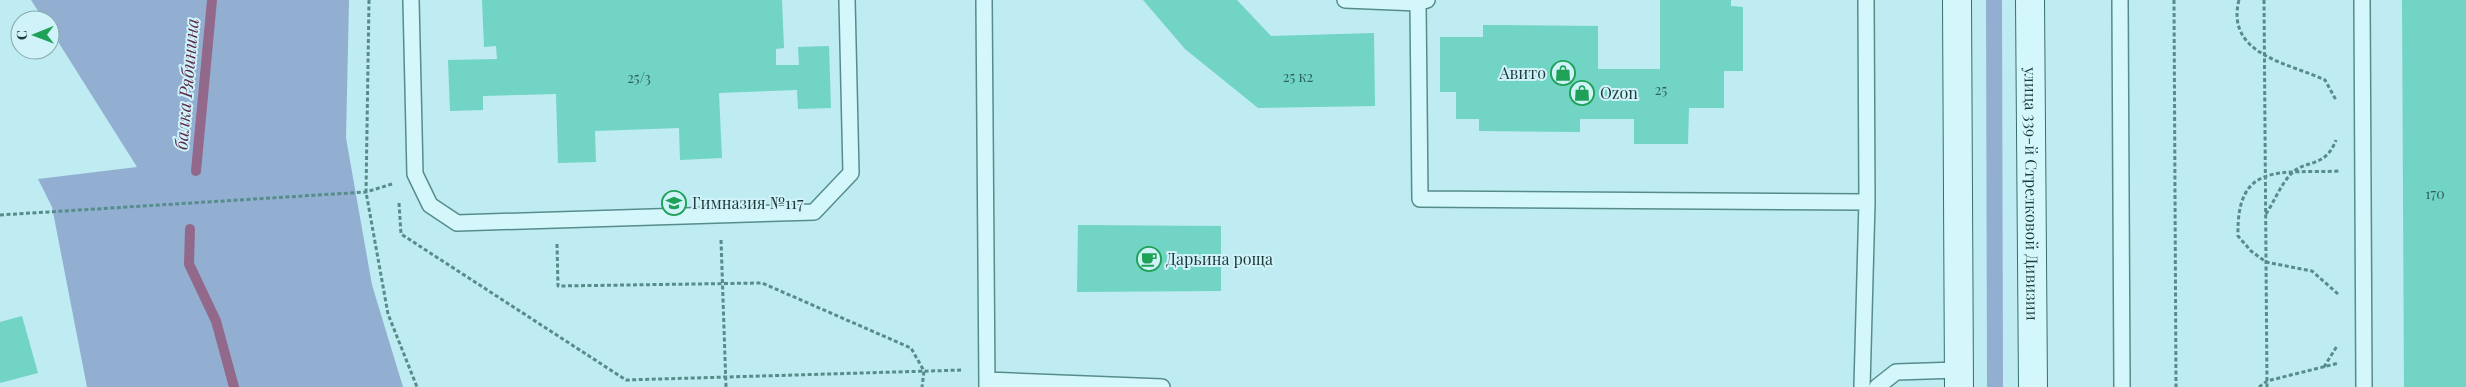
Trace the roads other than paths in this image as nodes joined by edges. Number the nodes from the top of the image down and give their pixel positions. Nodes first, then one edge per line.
1 (411, 0) edge
2 (847, 0) edge
3 (984, 0) edge
4 (1345, 0) edge
5 (1866, 0) edge
6 (1957, 0) edge
7 (2030, 0) edge
8 (2120, 0) edge
9 (2362, 0) edge
10 (1378, 1) edge
11 (1423, 1) edge
12 (1867, 202) junction
13 (1959, 379) edge
14 (987, 384) edge
15 (1162, 387) edge
16 (1862, 387) edge
17 (1876, 387) edge
18 (2032, 387) edge
19 (2122, 387) edge
20 (2364, 387) edge

1 - 2 lane
3 - 14 lane
4 - 10 lane
5 - 12 lane
6 - 13 main road
7 - 18 main road, улица 339-й Стрелковой Дивизии
8 - 19 lane
9 - 20 lane
10 - 11 lane
11 - 12 lane
12 - 16 lane
13 - 17 lane
14 - 15 lane

